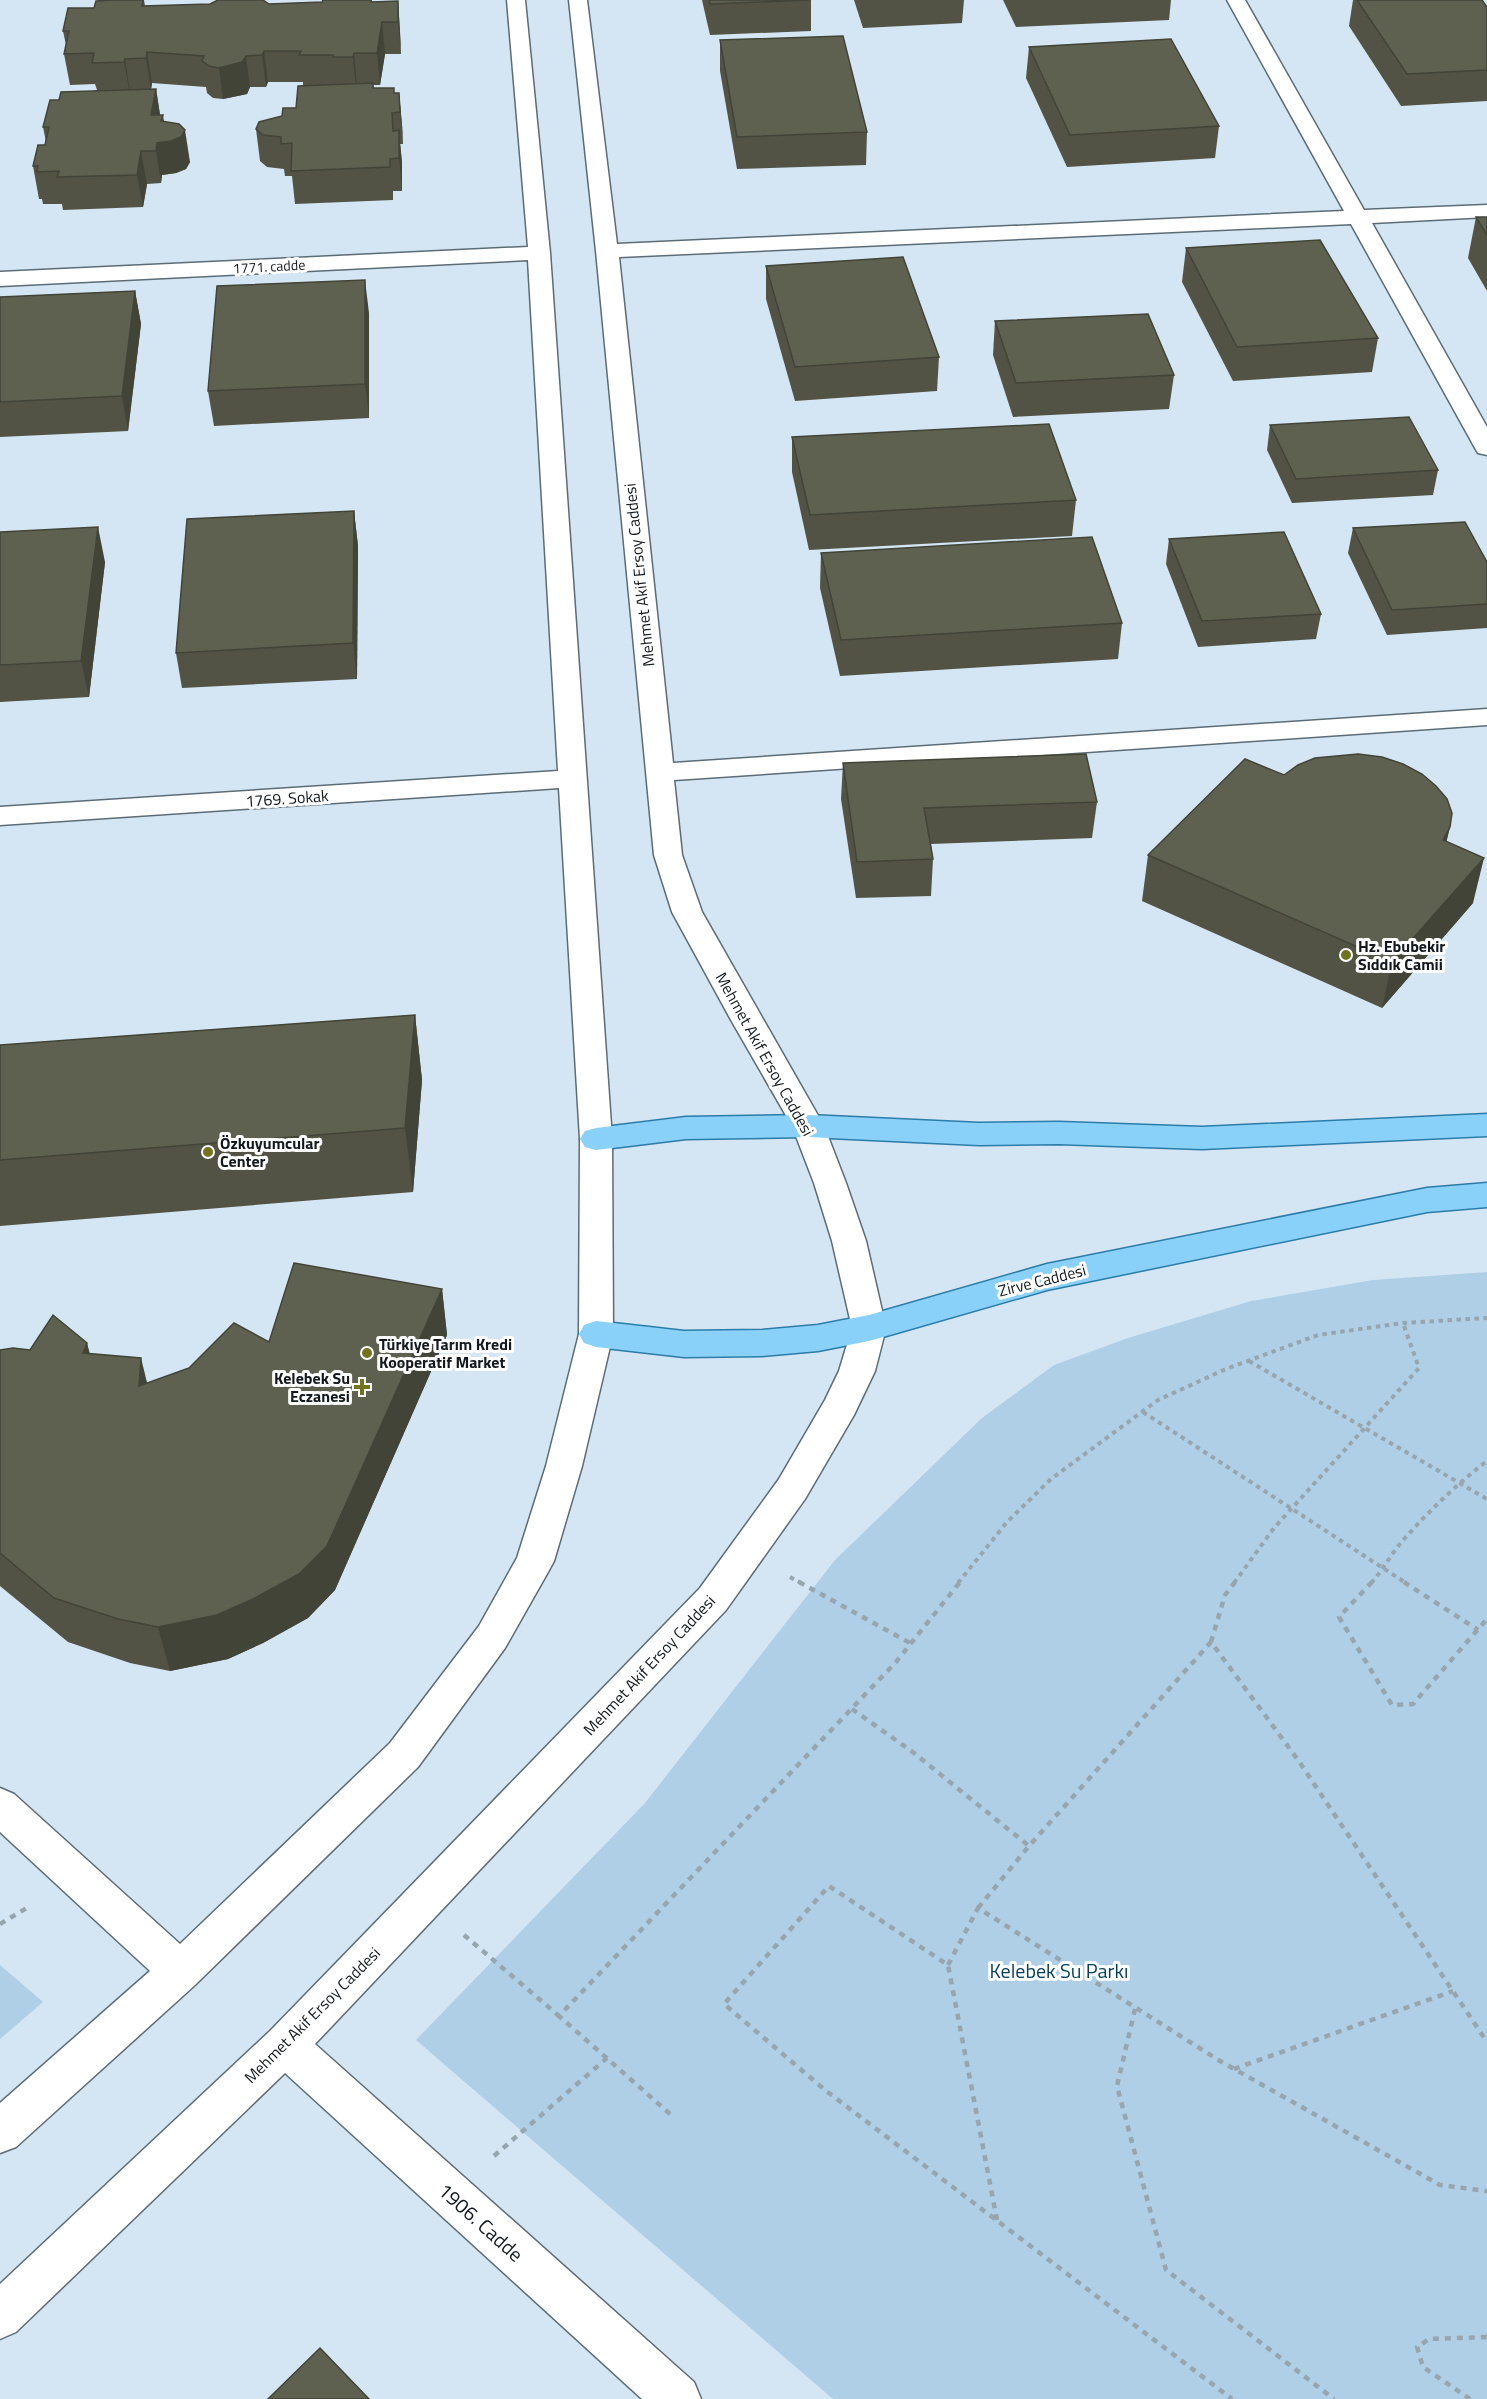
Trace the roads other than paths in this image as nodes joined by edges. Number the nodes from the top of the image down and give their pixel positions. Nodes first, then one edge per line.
1 (516, 0) edge
2 (578, 0) edge
3 (1236, 0) edge
4 (1487, 211) edge
5 (1358, 217) junction
6 (607, 251) junction
7 (539, 253) junction
8 (0, 279) edge
9 (1487, 448) edge
10 (1487, 717) edge
11 (659, 772) junction
12 (573, 779) junction
13 (0, 816) edge
14 (1487, 1125) edge
15 (808, 1126) junction
16 (596, 1139) junction
17 (1487, 1195) edge
18 (869, 1328) junction
19 (596, 1334) junction
20 (0, 1806) edge
21 (180, 1971) junction
22 (285, 2045) junction
23 (0, 2133) edge
24 (0, 2316) edge
25 (677, 2399) edge

1 - 7 street
2 - 6 street, Mehmet Akif Ersoy Caddesi
3 - 5 street
4 - 5 street
5 - 6 street
5 - 9 street
6 - 11 street, Mehmet Akif Ersoy Caddesi
7 - 8 street, 1771. cadde
7 - 12 street
10 - 11 street
11 - 15 street, Mehmet Akif Ersoy Caddesi
12 - 13 street, 1769. Sokak
12 - 16 street
14 - 15 main road
15 - 16 main road
15 - 18 street, Mehmet Akif Ersoy Caddesi
16 - 19 street
17 - 18 main road, Zirve Caddesi
18 - 19 main road, Zirve Caddesi
18 - 22 street, Mehmet Akif Ersoy Caddesi
19 - 21 street
20 - 21 street
21 - 23 street
22 - 24 street, Mehmet Akif Ersoy Caddesi
22 - 25 street, 1906. Cadde

